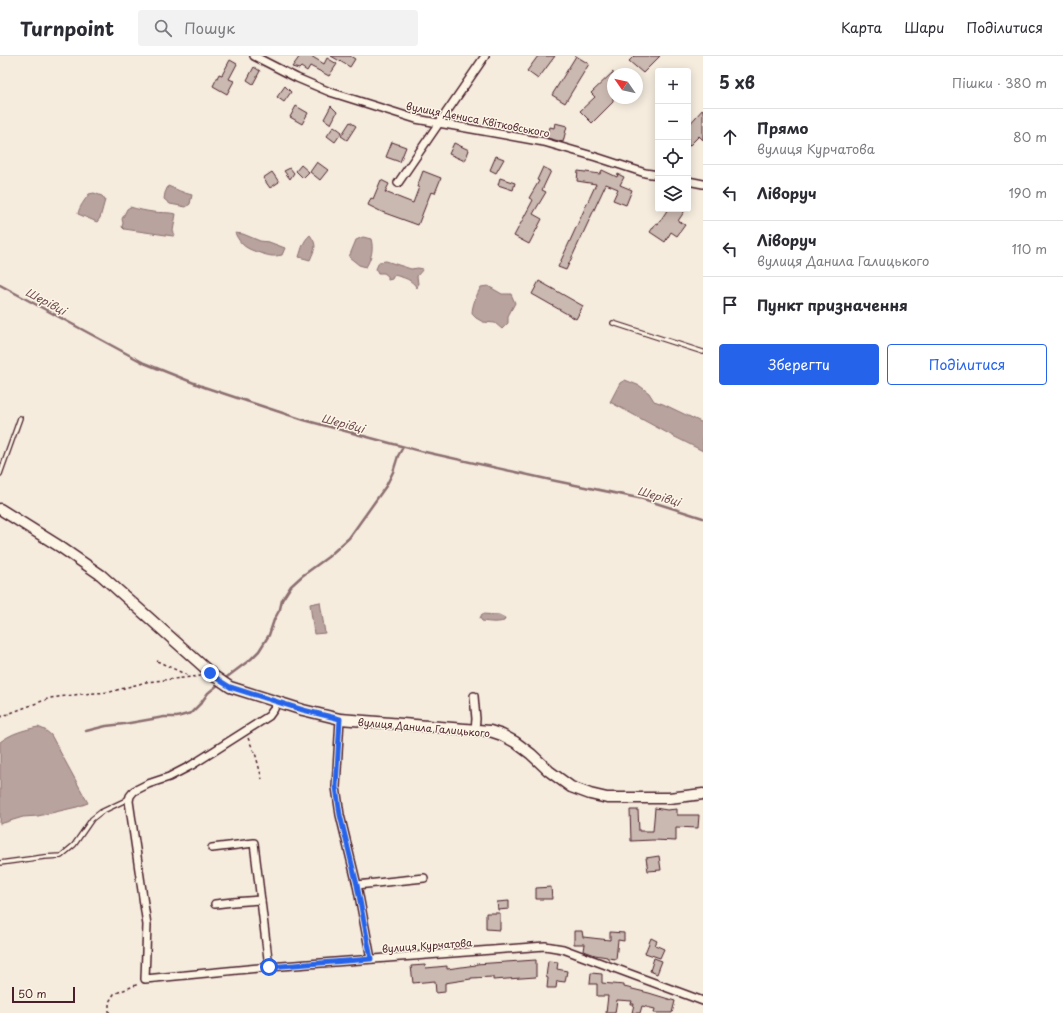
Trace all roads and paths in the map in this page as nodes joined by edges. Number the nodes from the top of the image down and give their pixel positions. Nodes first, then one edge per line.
1 (254, 56) edge
2 (486, 56) edge
3 (439, 124) junction
4 (655, 174) edge
5 (691, 182) edge
6 (398, 183) dead end
7 (703, 184) edge
8 (613, 323) dead end
9 (703, 352) edge
10 (20, 418) dead end
11 (0, 474) edge
12 (0, 509) edge
13 (157, 661) dead end
14 (210, 673) junction
15 (190, 677) junction
16 (474, 696) dead end
17 (276, 702) junction
18 (0, 717) edge
19 (340, 719) junction
20 (475, 730) junction
21 (245, 731) junction
22 (262, 779) dead end
23 (703, 794) edge
24 (130, 796) junction
25 (212, 848) dead end
26 (0, 863) edge
27 (424, 878) dead end
28 (357, 885) junction
29 (261, 900) junction
30 (215, 904) dead end
31 (371, 959) junction
32 (269, 967) junction
33 (145, 979) junction
34 (703, 1000) edge
35 (109, 1013) edge

1 - 3 street, вулиця Дениса Квітковського
2 - 3 street
3 - 4 street, вулиця Дениса Квітковського
3 - 6 street
5 - 7 street
8 - 9 lane
10 - 11 lane
12 - 14 street, вулиця Данила Галицького
13 - 15 path
14 - 15 path
14 - 17 street, вулиця Данила Галицького
15 - 18 path
16 - 20 street
17 - 19 street, вулиця Данила Галицького
17 - 21 street
19 - 20 street, вулиця Данила Галицького
19 - 28 street
20 - 23 street, вулиця Данила Галицького
21 - 22 path
21 - 24 street
24 - 26 lane
24 - 33 street
25 - 29 street
27 - 28 street
28 - 31 street
29 - 30 street
29 - 32 street
31 - 32 street, вулиця Курчатова
31 - 34 street, вулиця Курчатова
32 - 33 street, вулиця Курчатова
33 - 35 path

